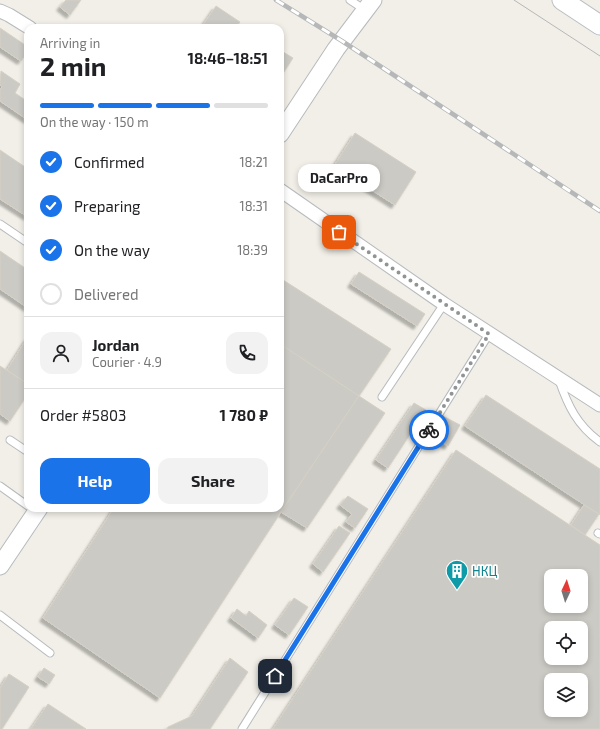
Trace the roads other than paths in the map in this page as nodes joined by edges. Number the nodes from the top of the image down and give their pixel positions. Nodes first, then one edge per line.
1 (350, 0) edge
2 (562, 0) edge
3 (369, 5) edge
4 (0, 11) edge
5 (24, 24) edge
6 (600, 25) edge
7 (284, 128) edge
8 (284, 193) edge
9 (0, 224) edge
10 (24, 240) edge
11 (444, 304) junction
12 (489, 334) junction
13 (558, 378) junction
14 (382, 398) dead end
15 (600, 405) edge
16 (10, 440) dead end
17 (600, 442) edge
18 (24, 449) edge
19 (1, 488) edge
20 (24, 502) edge
21 (32, 512) edge
22 (0, 566) edge
23 (0, 615) edge
24 (50, 653) dead end
25 (242, 729) edge

1 - 3 lane
2 - 6 main road
3 - 7 street
4 - 5 street
8 - 11 street
9 - 10 lane
11 - 12 street
11 - 14 lane
12 - 13 street
12 - 25 lane
13 - 15 street
13 - 17 lane
16 - 18 lane
19 - 20 lane
21 - 22 street
23 - 24 lane

